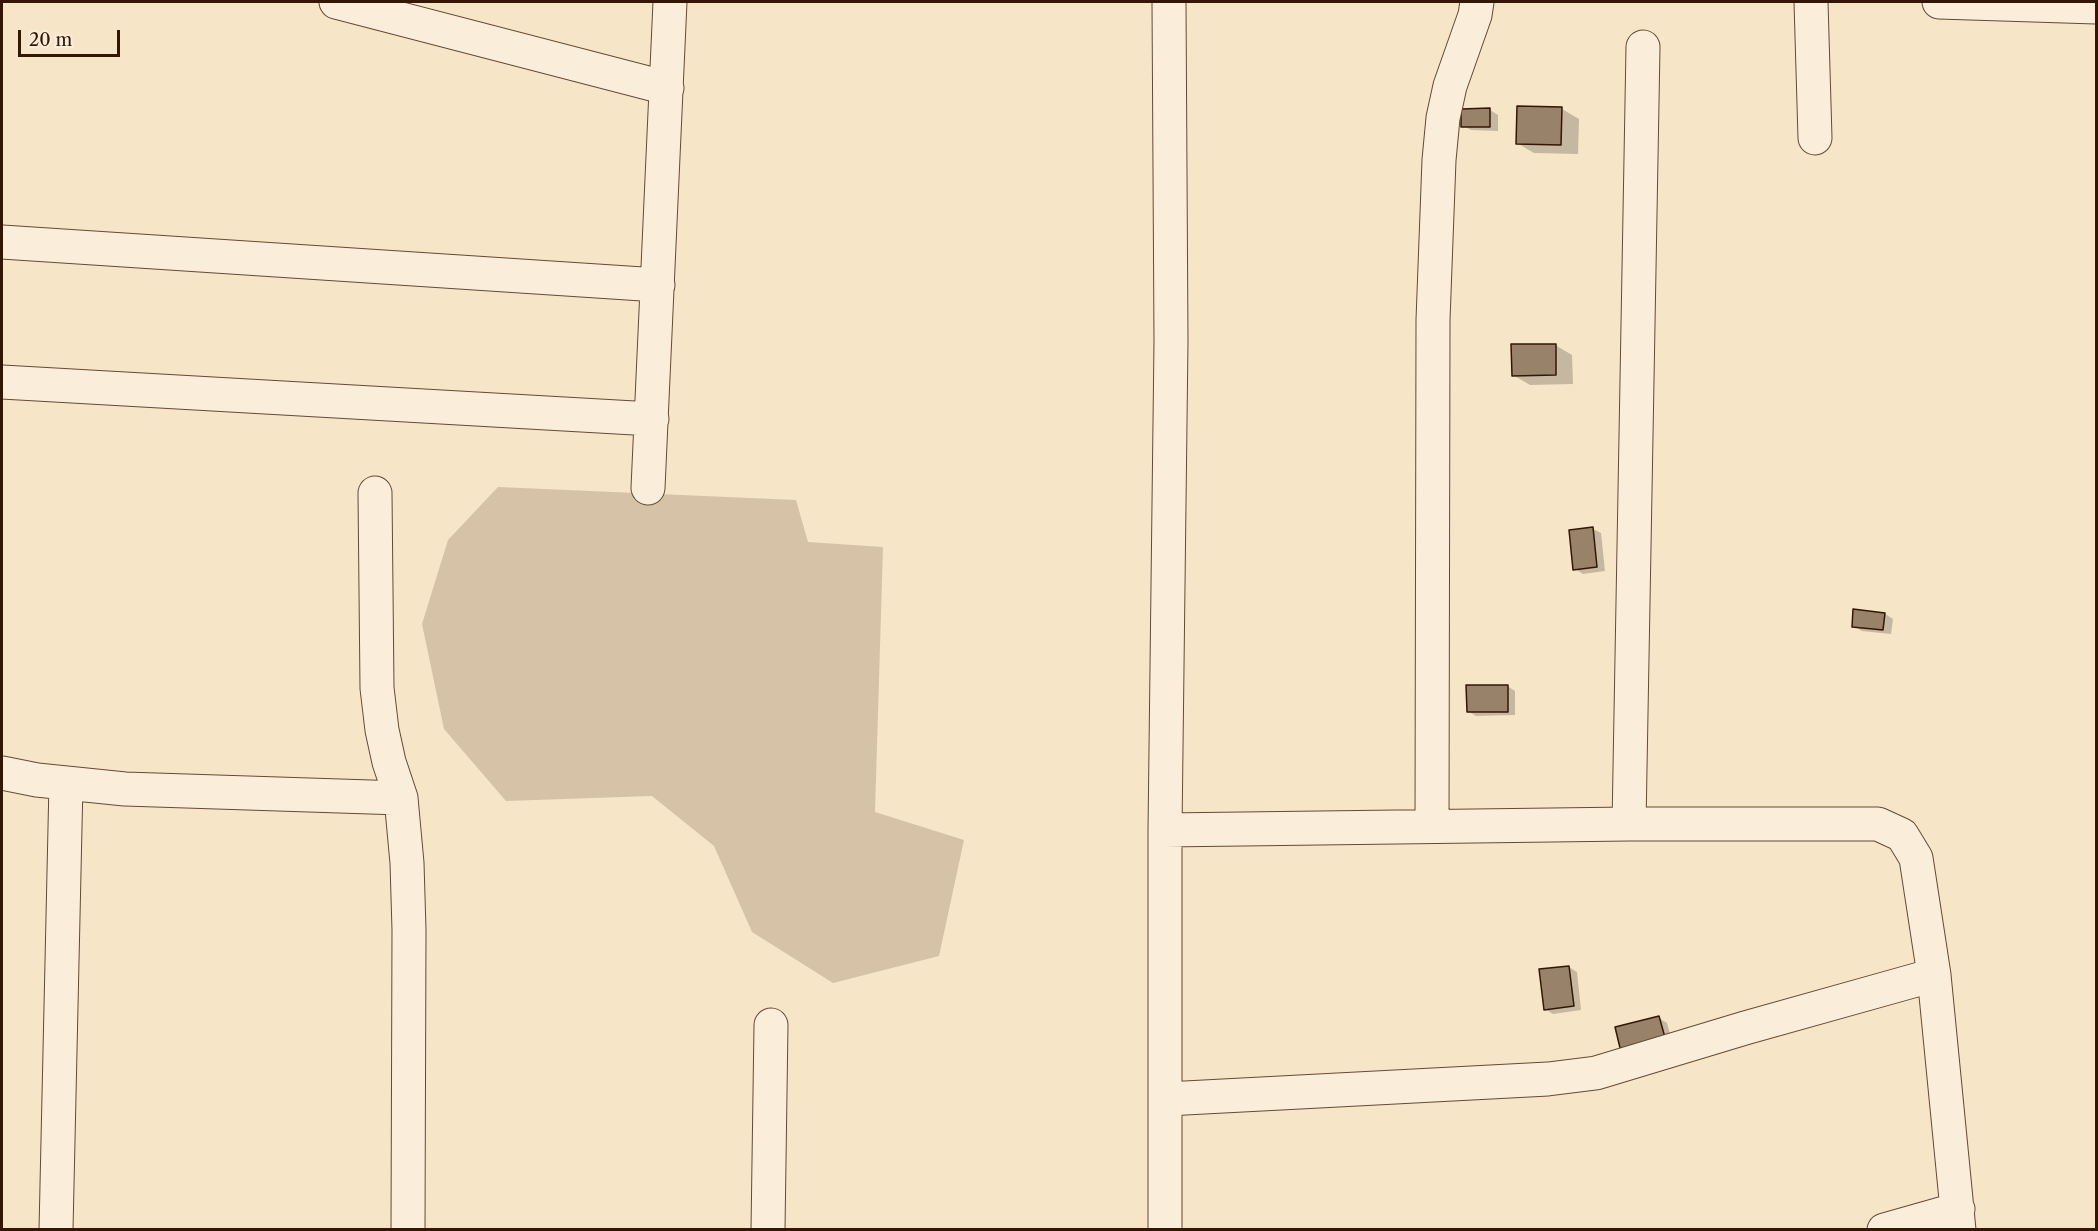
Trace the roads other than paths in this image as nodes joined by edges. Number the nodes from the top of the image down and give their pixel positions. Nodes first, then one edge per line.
1 (336, 2) edge
2 (670, 2) edge
3 (1169, 2) edge
4 (1477, 2) edge
5 (1810, 2) edge
6 (1939, 2) edge
7 (2097, 8) edge
8 (1643, 47) dead end
9 (667, 87) junction
10 (1815, 138) dead end
11 (2, 242) edge
12 (658, 285) junction
13 (2, 382) edge
14 (652, 419) junction
15 (648, 488) dead end
16 (375, 493) dead end
17 (2, 773) edge
18 (66, 783) junction
19 (401, 798) junction
20 (1629, 824) junction
21 (1432, 826) junction
22 (1165, 830) junction
23 (1934, 975) junction
24 (771, 1025) dead end
25 (1166, 1099) junction
26 (1958, 1219) edge
27 (56, 1230) edge
28 (408, 1230) edge
29 (768, 1230) edge
30 (1165, 1230) edge
31 (1884, 1230) edge

1 - 9 street
2 - 9 street
3 - 22 street
4 - 21 street
5 - 10 street
6 - 7 street
8 - 20 street
9 - 12 street
11 - 12 street
12 - 14 street
13 - 14 street
14 - 15 street
16 - 19 street
17 - 18 street
18 - 19 street
18 - 27 street
19 - 28 street
20 - 21 street
20 - 23 street
21 - 22 street
22 - 25 street
23 - 25 street
23 - 26 street
24 - 29 street
25 - 30 street
26 - 31 street

